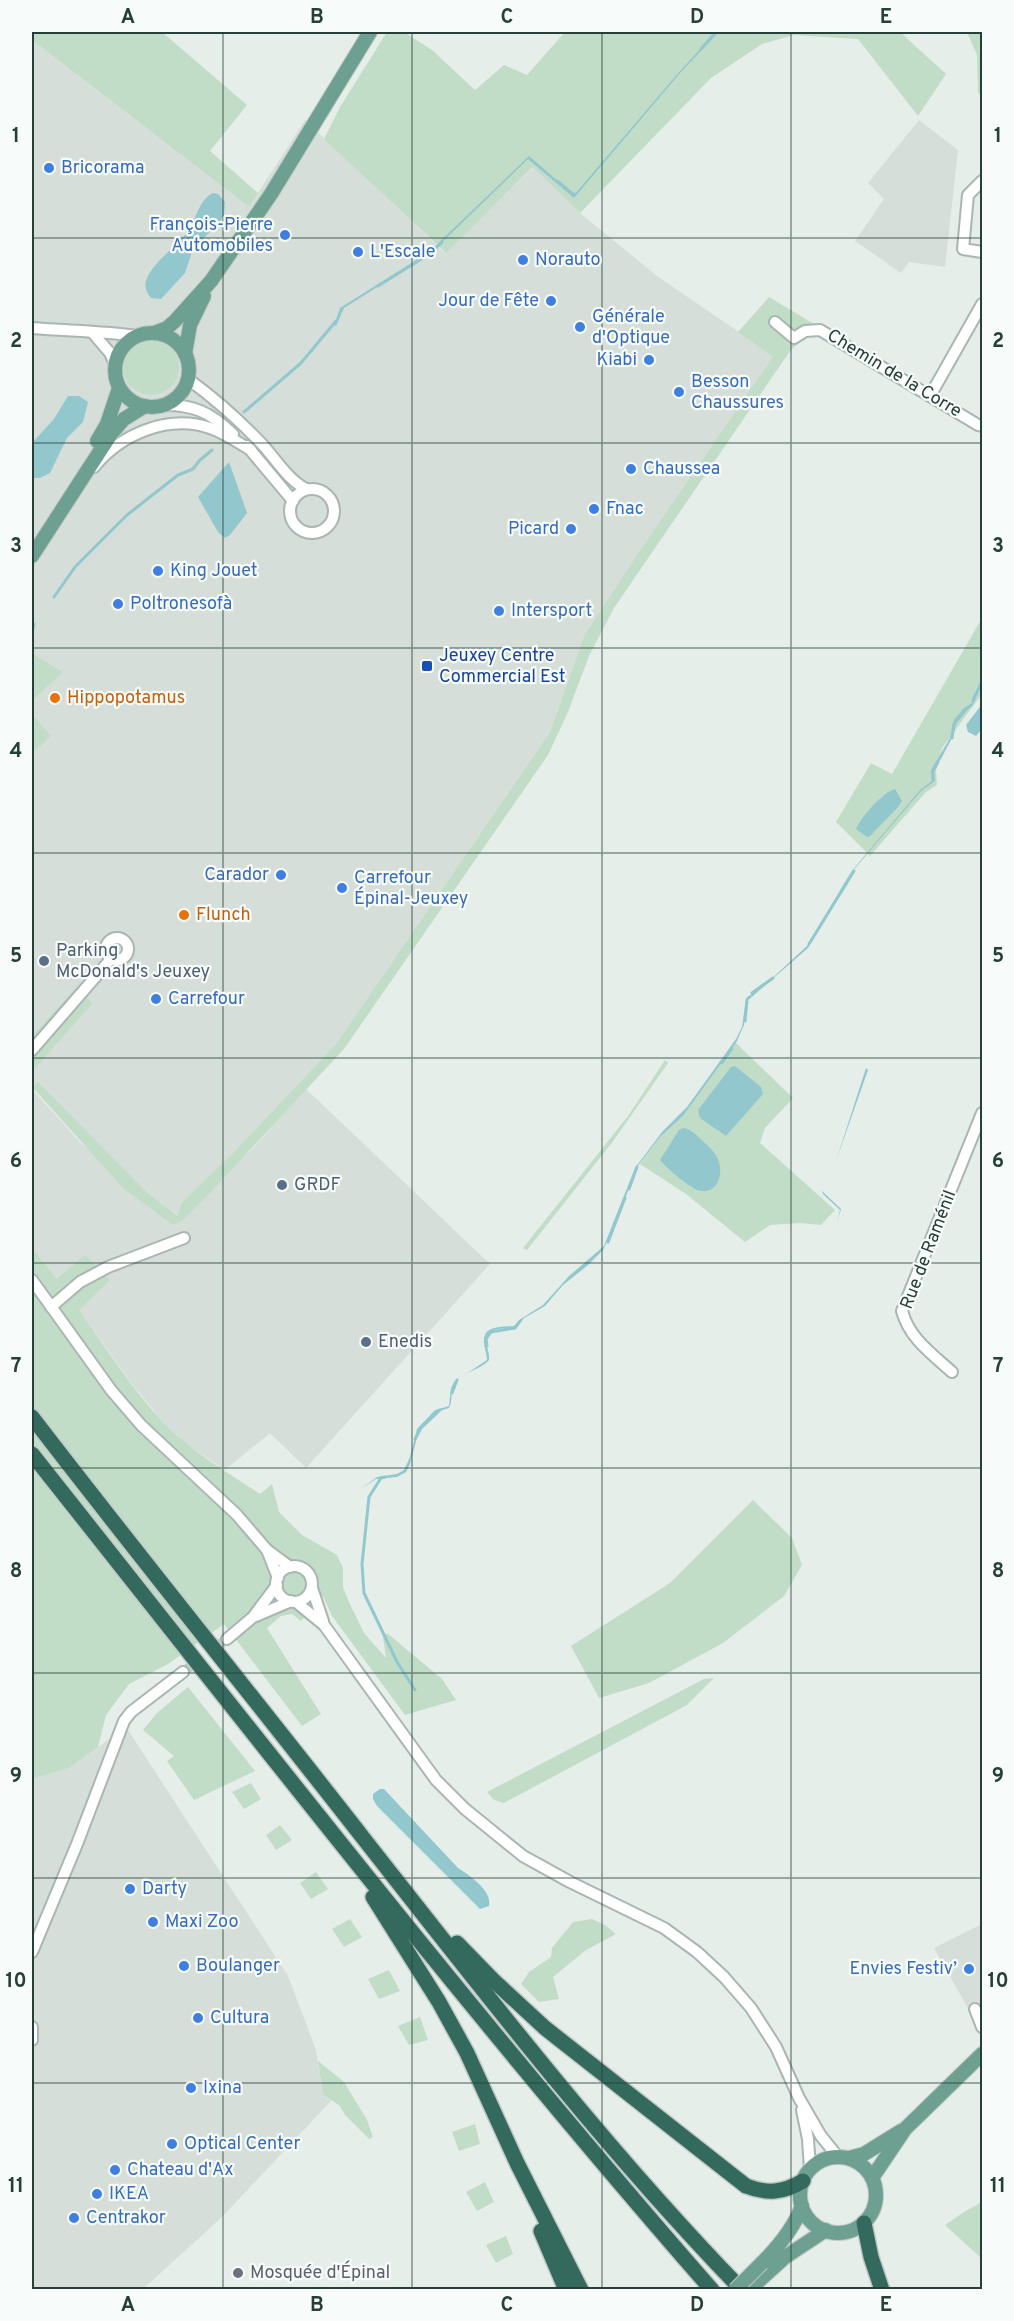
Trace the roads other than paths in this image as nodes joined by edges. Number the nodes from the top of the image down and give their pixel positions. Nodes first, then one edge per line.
1 (370, 32) edge
2 (982, 181) edge
3 (982, 252) edge
4 (211, 280) junction
5 (982, 304) edge
6 (776, 322) dead end
7 (32, 328) edge
8 (92, 333) junction
9 (154, 333) junction
10 (137, 336) junction
11 (186, 354) junction
12 (115, 364) junction
13 (188, 379) junction
14 (119, 388) junction
15 (930, 396) junction
16 (161, 405) junction
17 (145, 406) junction
18 (982, 426) edge
19 (251, 450) junction
20 (306, 489) junction
21 (293, 501) junction
22 (63, 511) junction
23 (32, 540) edge
24 (32, 556) edge
25 (111, 959) dead end
26 (32, 1050) edge
27 (982, 1113) edge
28 (184, 1238) dead end
29 (32, 1280) edge
30 (51, 1307) junction
31 (952, 1372) dead end
32 (32, 1417) edge
33 (32, 1454) edge
34 (267, 1550) junction
35 (290, 1567) junction
36 (276, 1578) junction
37 (312, 1588) junction
38 (293, 1602) junction
39 (253, 1617) junction
40 (324, 1625) junction
41 (227, 1639) tunnel mouth
42 (183, 1672) tunnel mouth
43 (344, 1848) junction
44 (421, 1911) junction
45 (32, 1952) edge
46 (975, 2009) dead end
47 (32, 2027) edge
48 (982, 2027) edge
49 (32, 2040) edge
50 (982, 2054) edge
51 (799, 2098) junction
52 (905, 2129) junction
53 (844, 2158) junction
54 (517, 2163) junction
55 (806, 2175) junction
56 (872, 2178) junction
57 (802, 2206) junction
58 (864, 2223) junction
59 (826, 2230) junction
60 (766, 2266) junction
61 (566, 2289) edge
62 (581, 2289) edge
63 (712, 2289) edge
64 (735, 2289) edge
65 (742, 2289) edge
66 (749, 2289) edge
67 (882, 2289) edge

1 - 4 main road
2 - 3 street
4 - 9 main road
4 - 11 main road
5 - 15 street
6 - 15 street, Chemin de la Corre
7 - 8 street
8 - 10 street
8 - 12 street
9 - 10 main road
9 - 11 main road
10 - 12 main road
11 - 13 main road
12 - 14 main road
13 - 16 main road
13 - 20 street
14 - 17 main road
14 - 23 main road
15 - 18 street, Chemin de la Corre
16 - 17 main road
16 - 19 street
17 - 22 main road
19 - 21 street
19 - 22 street
20 - 21 street
20 - 21 street
22 - 24 main road
25 - 26 street
27 - 31 street, Rue de Raménil
28 - 30 street
29 - 30 street
30 - 34 street
32 - 44 highway
33 - 43 highway
34 - 35 street
34 - 36 street
35 - 36 street
35 - 37 street
36 - 38 street
36 - 39 street
37 - 38 street
37 - 40 street
38 - 39 street
38 - 40 street
39 - 41 street
40 - 51 street
42 - 45 street
43 - 54 highway
43 - 63 highway
44 - 55 highway
44 - 65 highway
46 - 48 street
47 - 49 street
50 - 52 main road
51 - 53 street
51 - 55 street
52 - 53 main road
52 - 56 main road
53 - 55 main road
53 - 56 main road
54 - 61 highway
54 - 62 highway
55 - 57 main road
56 - 58 main road
57 - 59 main road
57 - 60 main road
58 - 59 main road
58 - 67 highway
59 - 60 main road
60 - 64 main road, bridge
60 - 66 main road

